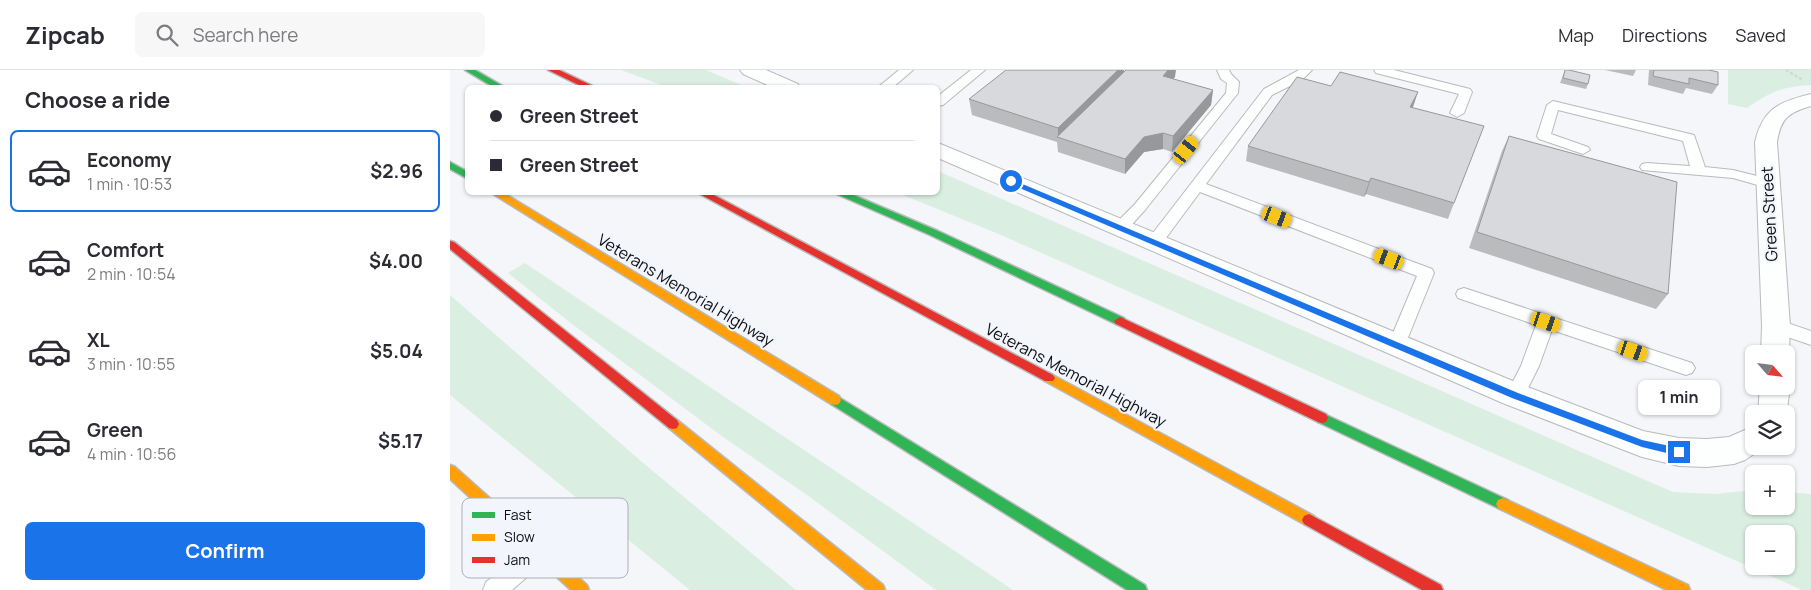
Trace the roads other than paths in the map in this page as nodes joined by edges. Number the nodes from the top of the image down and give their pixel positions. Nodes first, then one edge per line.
1 (469, 70) edge
2 (552, 70) edge
3 (750, 70) edge
4 (907, 70) edge
5 (979, 70) edge
6 (1222, 70) edge
7 (1306, 70) edge
8 (1380, 70) edge
9 (496, 85) edge
10 (586, 85) edge
11 (784, 85) edge
12 (886, 85) edge
13 (1810, 91) edge
14 (940, 100) edge
15 (1456, 113) dead end
16 (1583, 150) dead end
17 (940, 151) edge
18 (450, 166) edge
19 (1648, 167) dead end
20 (1699, 171) junction
21 (465, 174) edge
22 (1768, 183) junction
23 (1197, 186) junction
24 (499, 195) edge
25 (706, 195) edge
26 (843, 195) edge
27 (1120, 228) junction
28 (1154, 242) junction
29 (450, 244) edge
30 (1464, 294) dead end
31 (1546, 322) junction
32 (1776, 326) junction
33 (1811, 338) edge
34 (1397, 345) junction
35 (1775, 345) edge
36 (1686, 368) dead end
37 (1515, 395) junction
38 (1745, 444) edge
39 (450, 471) edge
40 (480, 498) edge
41 (509, 578) edge
42 (569, 578) edge
43 (494, 590) edge
44 (582, 590) edge
45 (878, 590) edge
46 (1140, 590) edge
47 (1436, 590) edge
48 (1684, 590) edge

1 - 9 main road
2 - 10 main road
3 - 11 street
4 - 12 lane
5 - 14 lane
6 - 27 lane
7 - 23 lane
8 - 15 lane
13 - 22 street, Green Street
16 - 20 lane
17 - 27 street
18 - 21 main road
19 - 20 lane
20 - 22 lane
22 - 32 street, Green Street
23 - 28 lane
23 - 34 lane
24 - 46 main road, Veterans Memorial Highway
25 - 47 main road, Veterans Memorial Highway
26 - 48 main road
27 - 28 street
28 - 34 street
29 - 45 main road
30 - 31 lane
31 - 36 lane
31 - 37 lane
32 - 33 lane
32 - 35 street, Green Street
34 - 37 street
37 - 38 street
39 - 40 main road
41 - 43 lane
42 - 44 main road

